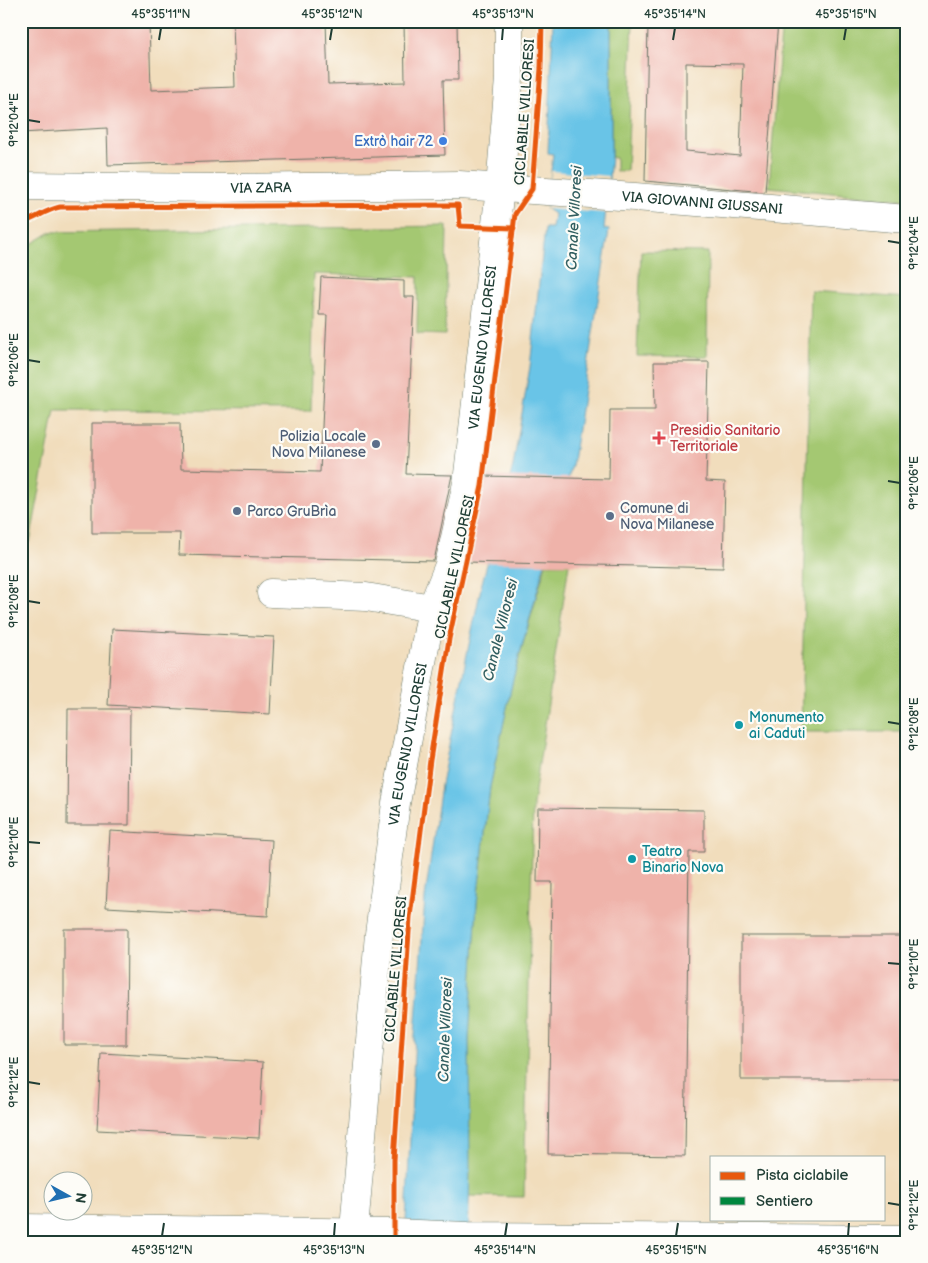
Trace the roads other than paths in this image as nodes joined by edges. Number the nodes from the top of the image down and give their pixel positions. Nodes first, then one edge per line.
1 (509, 21) edge
2 (21, 186) edge
3 (500, 188) junction
4 (907, 219) edge
5 (271, 593) dead end
6 (432, 608) junction
7 (21, 1228) edge
8 (353, 1237) edge
9 (907, 1239) edge

1 - 3 street, VIA EUGENIO VILLORESI
2 - 3 street, VIA ZARA
3 - 4 street, VIA GIOVANNI GIUSSANI
3 - 6 street, VIA EUGENIO VILLORESI
5 - 6 street
6 - 8 street, VIA EUGENIO VILLORESI
7 - 8 street
8 - 9 street

